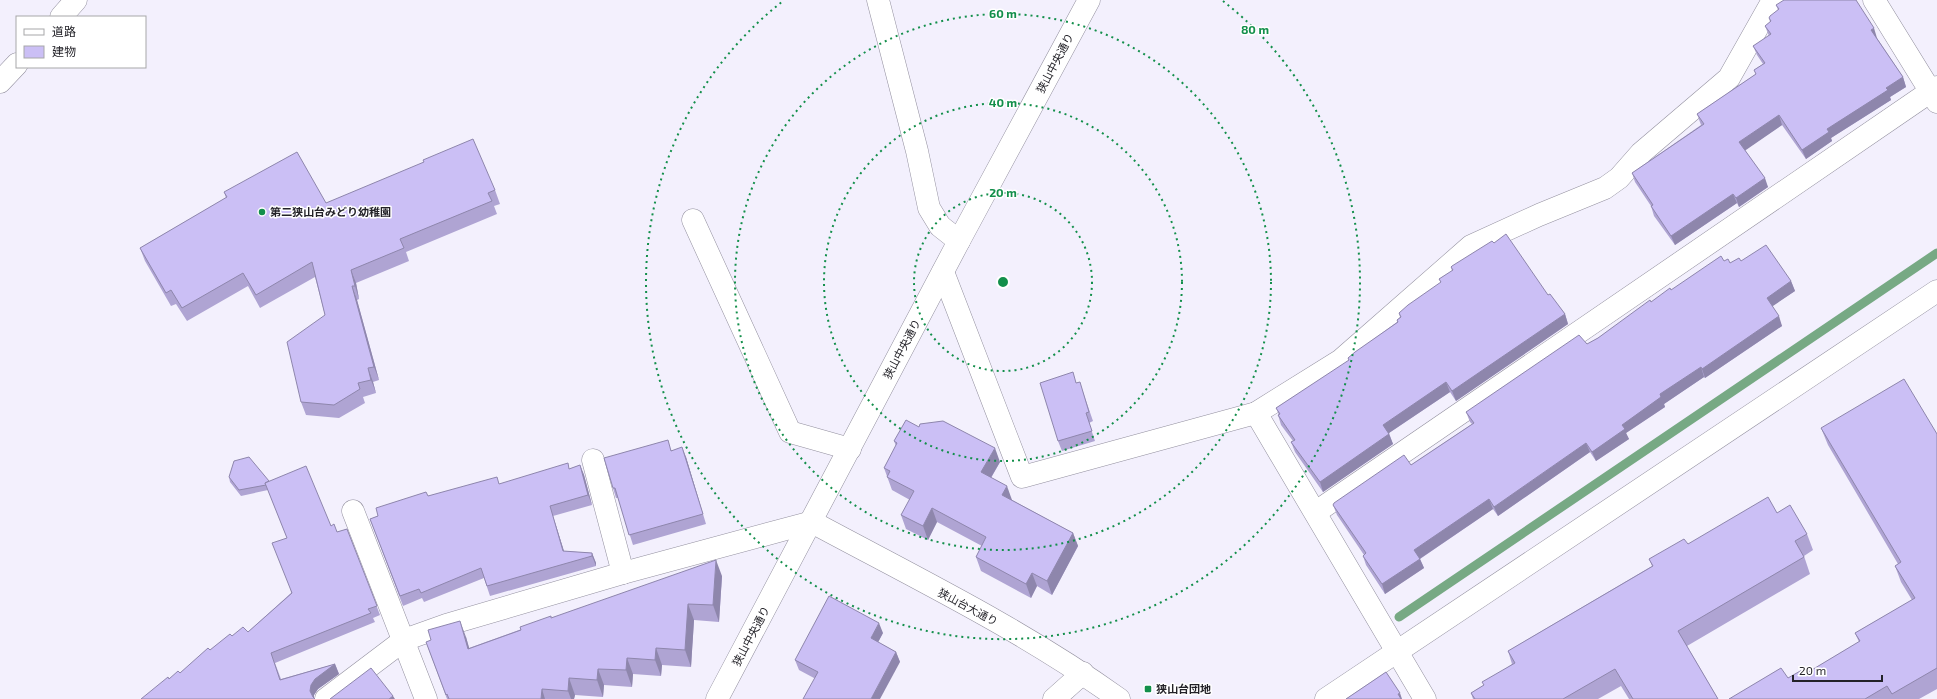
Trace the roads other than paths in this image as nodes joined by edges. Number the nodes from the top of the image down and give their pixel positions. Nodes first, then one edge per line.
1 (76, 0) edge
2 (878, 0) edge
3 (1089, 0) edge
4 (1773, 0) edge
5 (1874, 0) edge
6 (62, 16) edge
7 (16, 65) edge
8 (0, 82) edge
9 (1935, 94) edge
10 (693, 220) dead end
11 (959, 241) junction
12 (943, 272) junction
13 (1937, 291) edge
14 (1256, 413) junction
15 (850, 449) junction
16 (593, 460) dead end
17 (353, 511) dead end
18 (1316, 512) junction
19 (812, 522) junction
20 (623, 573) junction
21 (404, 640) junction
22 (1398, 652) junction
23 (1083, 673) junction
24 (326, 699) edge
25 (426, 699) edge
26 (717, 699) edge
27 (1054, 699) edge
28 (1119, 699) edge
29 (1326, 699) edge
30 (1425, 699) edge

1 - 6 street
2 - 11 street
3 - 11 street, 狭山中央通り
4 - 14 street
5 - 9 street
7 - 8 street
9 - 18 street
10 - 15 street
11 - 12 street, 狭山中央通り
12 - 14 street
12 - 15 street, 狭山中央通り
13 - 22 street
14 - 18 street
15 - 19 street, 狭山中央通り
16 - 20 street
17 - 21 street
18 - 22 street
19 - 20 street
19 - 23 street, 狭山台大通り
19 - 26 street, 狭山中央通り
20 - 21 street
21 - 24 street
21 - 25 street
22 - 29 street
22 - 30 street
23 - 27 street
23 - 28 street, 狭山台大通り

